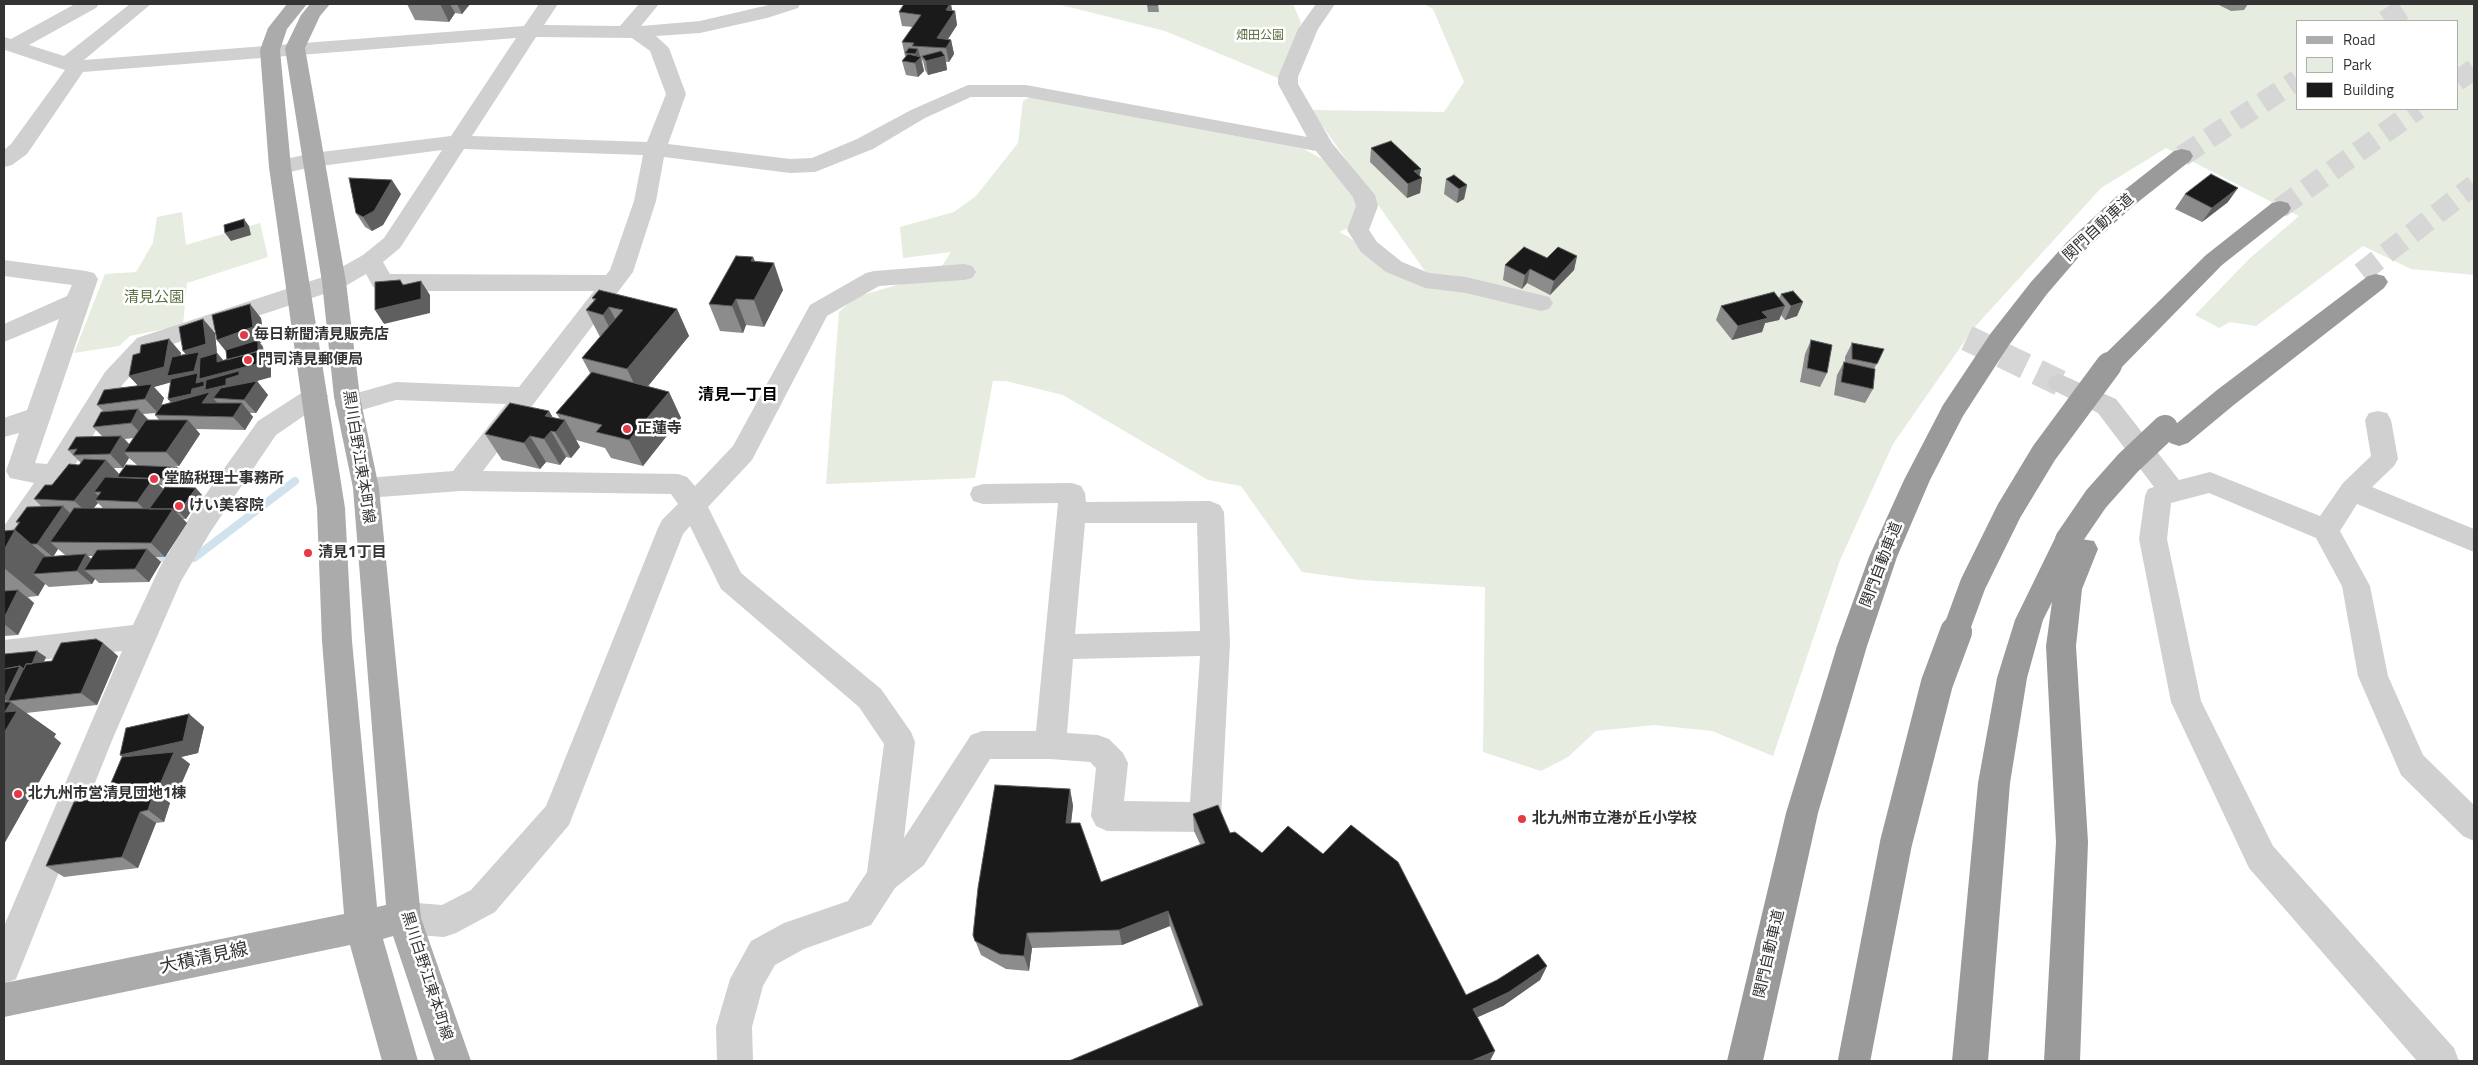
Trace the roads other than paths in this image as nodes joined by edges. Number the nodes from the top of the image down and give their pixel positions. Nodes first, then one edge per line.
1 (89, 4) edge
2 (141, 4) edge
3 (297, 4) edge
4 (320, 4) edge
5 (548, 4) edge
6 (649, 4) edge
7 (790, 4) edge
8 (1326, 4) edge
9 (530, 31) junction
10 (631, 32) junction
11 (8, 44) edge
12 (282, 49) junction
13 (72, 65) junction
14 (457, 142) junction
15 (1323, 146) junction
16 (655, 149) junction
17 (2182, 156) tunnel mouth
18 (4, 160) edge
19 (313, 160) junction
20 (280, 167) junction
21 (2280, 208) tunnel mouth
22 (371, 260) junction
23 (4, 268) edge
24 (964, 272) dead end
25 (2369, 277) tunnel mouth
26 (334, 282) junction
27 (612, 283) junction
28 (300, 293) junction
29 (77, 301) junction
30 (1541, 303) dead end
31 (4, 334) edge
32 (2060, 383) tunnel mouth
33 (315, 396) junction
34 (525, 396) junction
35 (348, 405) junction
36 (37, 416) junction
37 (2378, 420) dead end
38 (4, 428) edge
39 (54, 475) junction
40 (461, 481) junction
41 (366, 488) junction
42 (2352, 490) junction
43 (2173, 492) junction
44 (982, 494) dead end
45 (694, 504) junction
46 (1072, 513) junction
47 (2326, 530) junction
48 (2474, 541) edge
49 (2076, 544) junction
50 (4, 547) edge
51 (142, 636) junction
52 (1215, 643) junction
53 (1060, 647) junction
54 (4, 652) edge
55 (1050, 746) junction
56 (2474, 826) edge
57 (883, 877) junction
58 (404, 918) junction
59 (362, 926) junction
60 (4, 967) edge
61 (4, 1000) edge
62 (400, 1061) edge
63 (453, 1061) edge
64 (735, 1061) edge
65 (1745, 1061) edge
66 (1854, 1061) edge
67 (1970, 1061) edge
68 (2062, 1061) edge
69 (2442, 1061) edge

1 - 11 street
2 - 13 street
3 - 12 main road
4 - 12 main road
5 - 9 street
6 - 10 street
7 - 10 street
8 - 15 street
9 - 10 street
9 - 12 street
9 - 14 street
10 - 16 street
11 - 13 street
12 - 13 street
12 - 19 main road, 黒川白野江東本町線
12 - 20 main road
13 - 18 street
14 - 16 street
14 - 19 street
14 - 22 street
15 - 16 street
15 - 30 street
16 - 27 street
17 - 65 highway, 関門自動車道
19 - 20 street
19 - 26 main road, 黒川白野江東本町線
20 - 28 main road
21 - 66 highway, bridge
22 - 26 street
22 - 27 street
23 - 29 street
24 - 45 street
25 - 49 highway
26 - 28 street
26 - 35 main road, 黒川白野江東本町線
27 - 34 street
28 - 33 main road
28 - 39 street
29 - 31 street
29 - 36 street
32 - 43 street
33 - 51 street
33 - 59 main road
34 - 35 street
34 - 40 street
35 - 41 main road, 黒川白野江東本町線
36 - 38 street
36 - 39 street
37 - 42 street
39 - 50 street
40 - 41 street
40 - 45 street
41 - 58 main road, 黒川白野江東本町線
42 - 47 street
42 - 48 street
43 - 47 street
43 - 69 street
44 - 46 street
45 - 57 street
45 - 58 street
46 - 52 street
46 - 53 street
47 - 56 street
49 - 67 highway
49 - 68 highway
51 - 54 street
51 - 60 street
52 - 53 street
52 - 55 street
53 - 55 street
55 - 57 street
57 - 64 street
58 - 59 main road, 大積清見線
58 - 63 main road, 黒川白野江東本町線
59 - 61 main road, 大積清見線
59 - 62 main road

